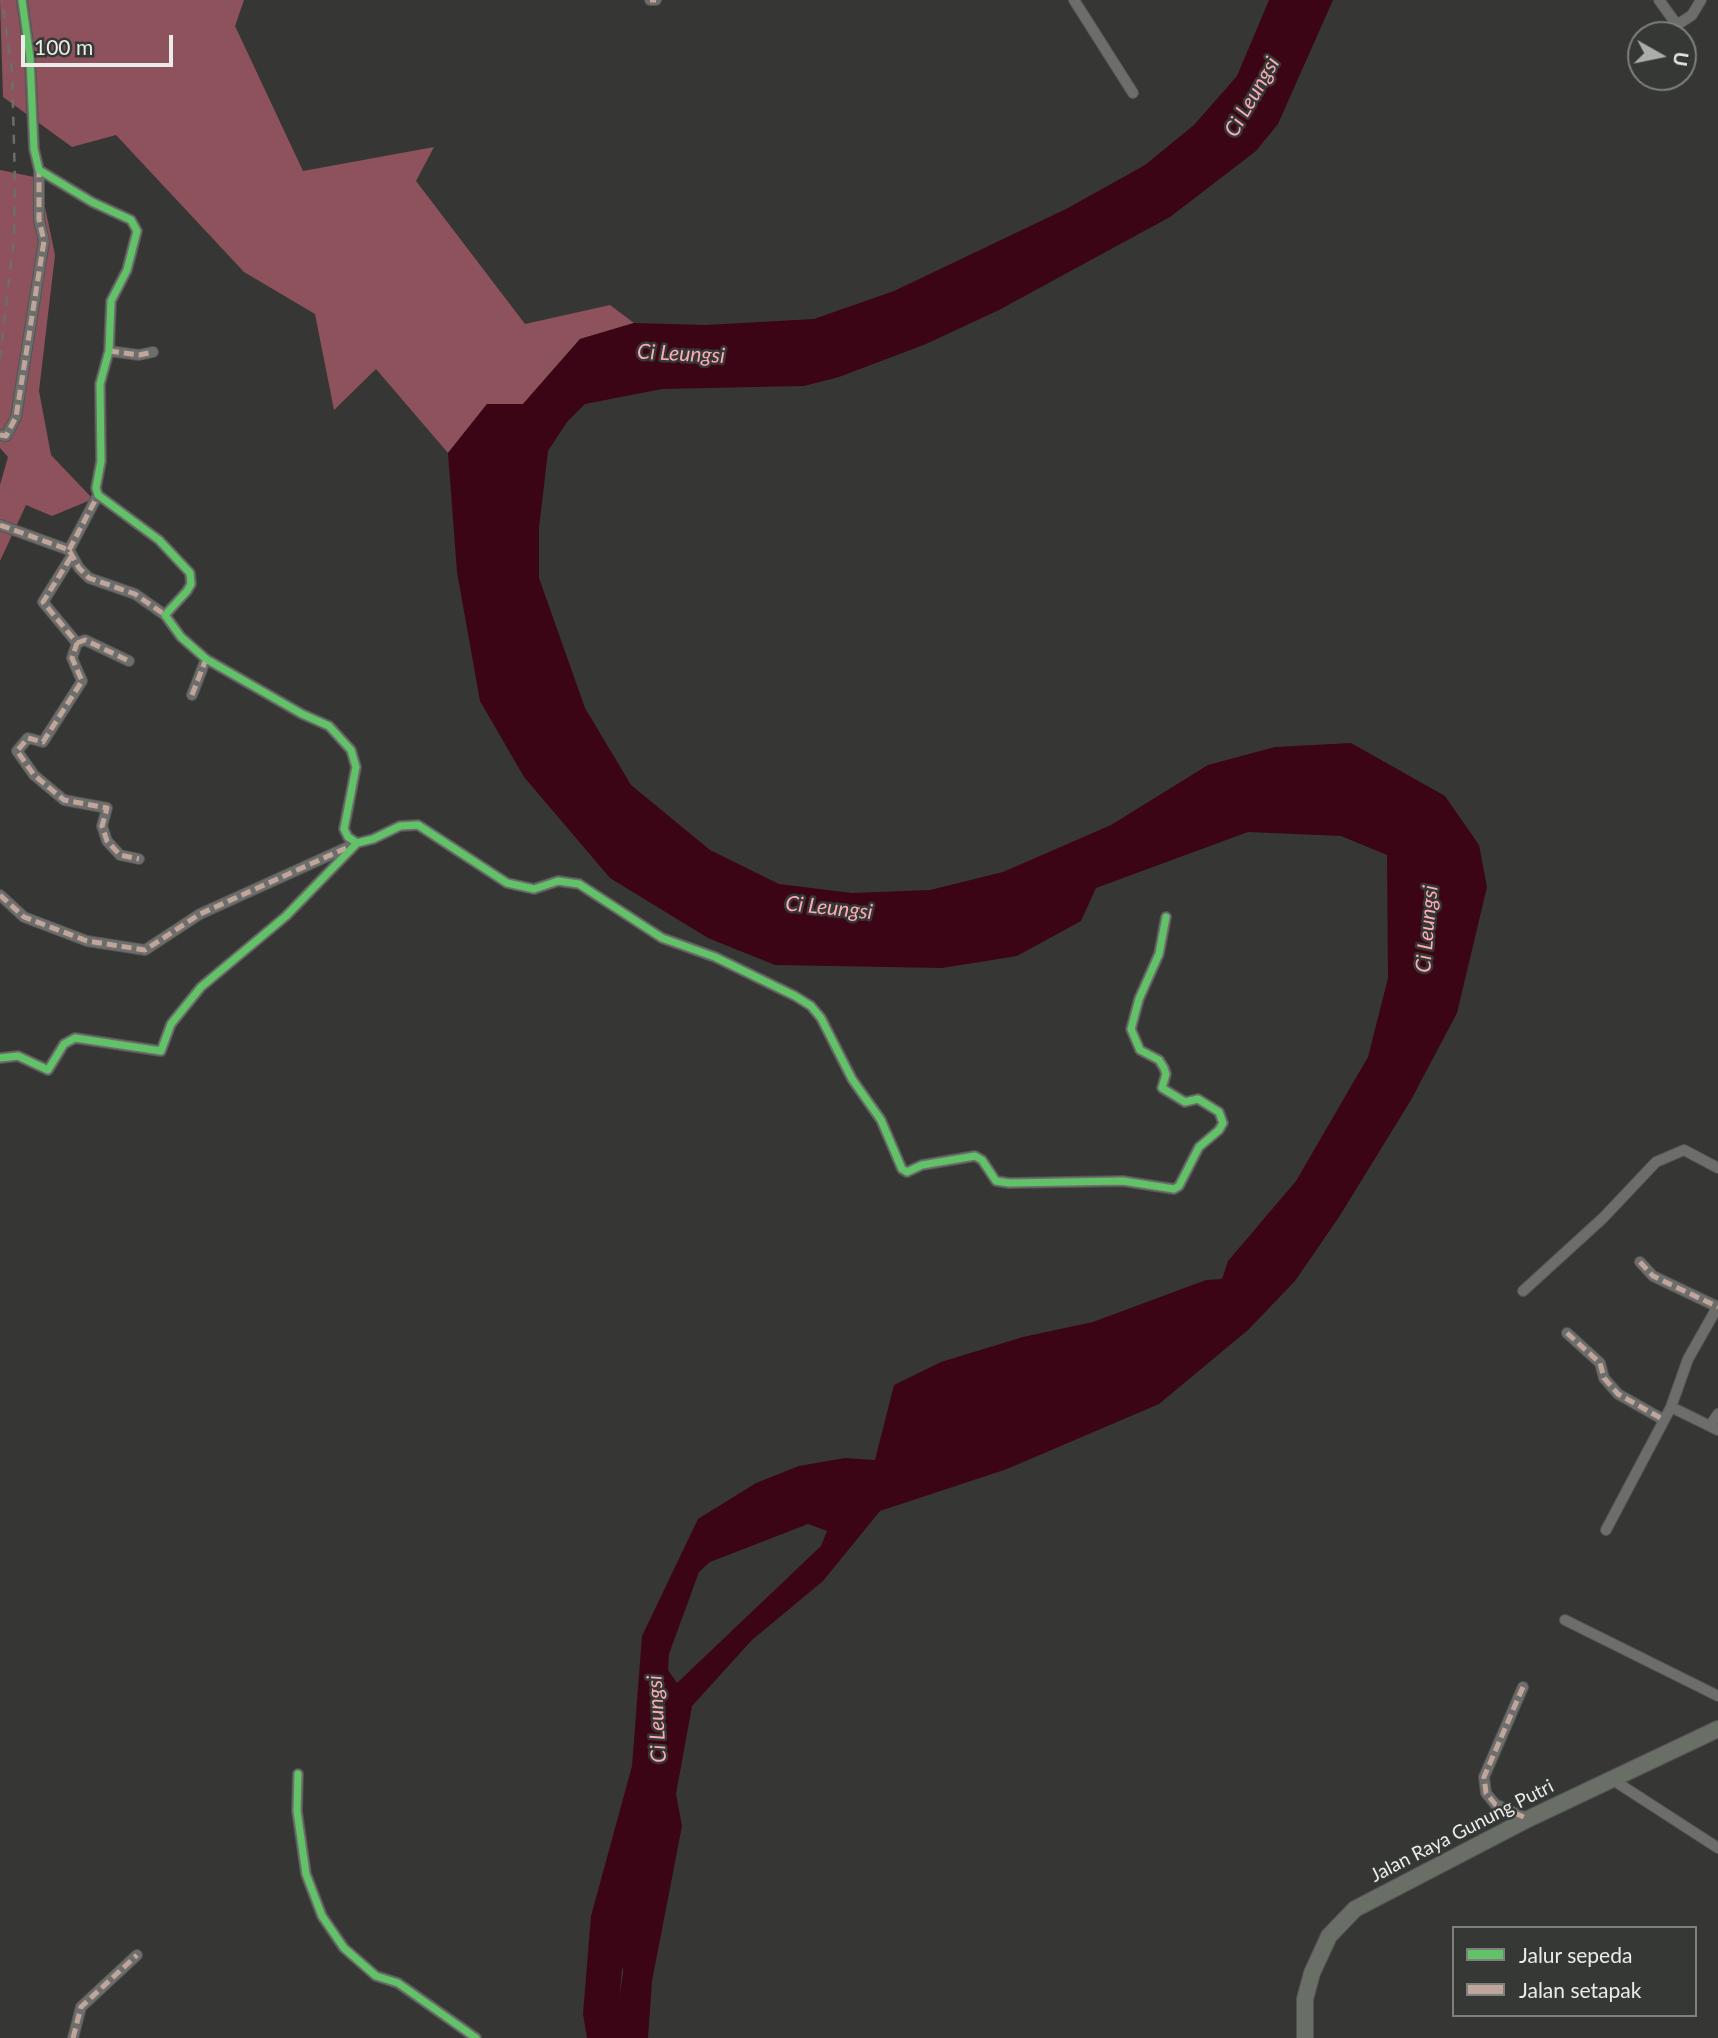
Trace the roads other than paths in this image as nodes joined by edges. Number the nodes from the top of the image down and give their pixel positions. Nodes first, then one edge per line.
1 (22, 0) edge
2 (650, 0) edge
3 (656, 0) edge
4 (1074, 0) edge
5 (1658, 0) edge
6 (1701, 0) edge
7 (1133, 93) dead end
8 (39, 170) junction
9 (108, 351) junction
10 (153, 352) dead end
11 (0, 435) edge
12 (98, 495) junction
13 (0, 525) edge
14 (70, 554) junction
15 (165, 615) junction
16 (77, 643) junction
17 (206, 659) junction
18 (129, 661) dead end
19 (192, 695) dead end
20 (356, 843) junction
21 (139, 859) dead end
22 (0, 895) edge
23 (1166, 917) dead end
24 (0, 1058) edge
25 (1718, 1168) edge
26 (1640, 1262) dead end
27 (1523, 1291) dead end
28 (1718, 1307) edge
29 (1567, 1333) dead end
30 (1671, 1407) junction
31 (1718, 1414) edge
32 (1664, 1420) junction
33 (1714, 1428) edge
34 (1606, 1530) dead end
35 (1565, 1620) dead end
36 (1523, 1687) dead end
37 (1718, 1696) edge
38 (1718, 1729) edge
39 (298, 1774) dead end
40 (1613, 1780) junction
41 (1528, 1819) junction
42 (1718, 1848) edge
43 (137, 1955) dead end
44 (73, 2038) edge
45 (476, 2038) edge
46 (1305, 2038) edge

1 - 8 street
2 - 3 street
4 - 7 street
5 - 6 street
8 - 9 street
8 - 11 street
9 - 10 street
9 - 12 street
12 - 14 street
12 - 15 street
13 - 14 street
14 - 15 street
14 - 16 street
15 - 17 street
16 - 18 street
16 - 21 street
17 - 19 street
17 - 20 street
20 - 22 street
20 - 23 street
20 - 24 street
25 - 27 street
26 - 28 street
28 - 30 street
29 - 32 street
30 - 32 street
30 - 33 street
31 - 33 street
32 - 34 street
35 - 37 street
36 - 41 street
38 - 40 main road, Jalan Raya Gunung Putri
39 - 45 street
40 - 41 main road, Jalan Raya Gunung Putri
40 - 42 street
41 - 46 main road, Jalan Raya Gunung Putri
43 - 44 street

